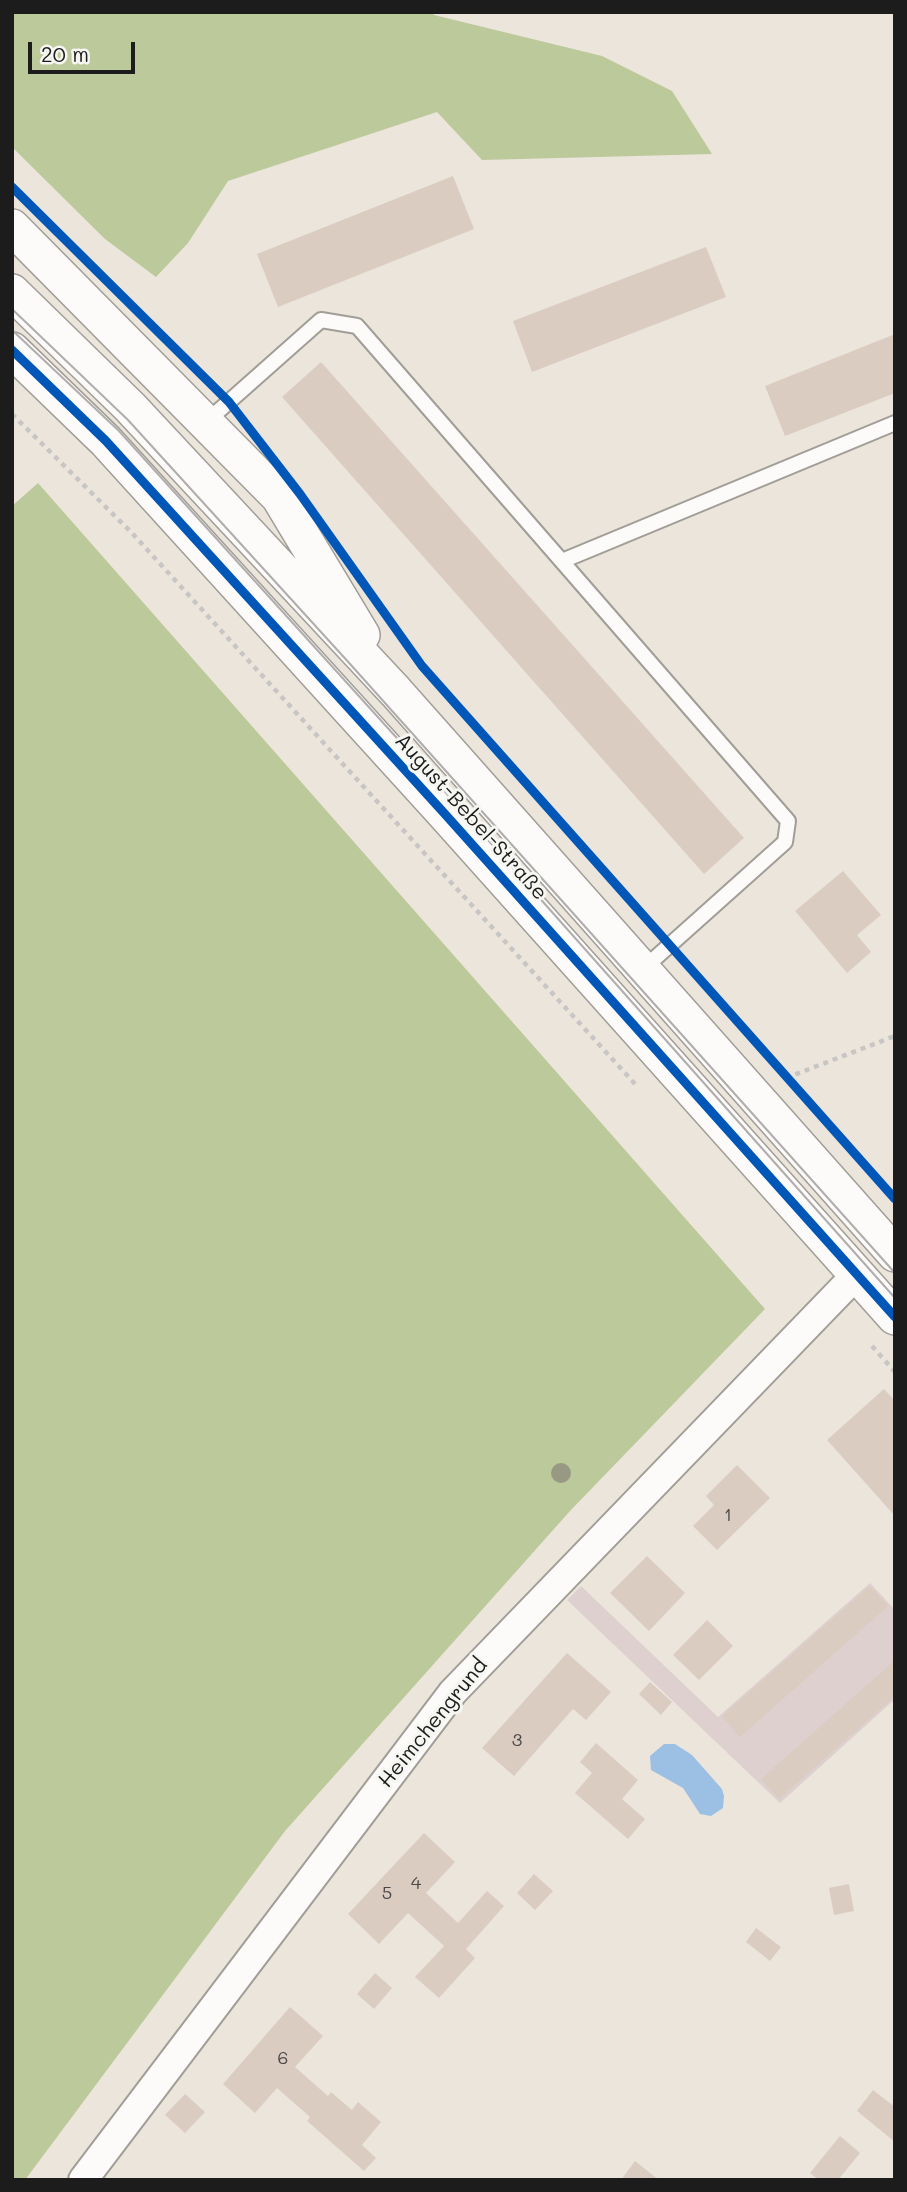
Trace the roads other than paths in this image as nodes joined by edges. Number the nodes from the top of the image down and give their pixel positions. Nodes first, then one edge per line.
1 (12, 227) edge
2 (12, 292) edge
3 (12, 350) edge
4 (206, 422) junction
5 (895, 423) edge
6 (562, 561) junction
7 (396, 692) junction
8 (642, 970) junction
9 (891, 1241) edge
10 (857, 1274) junction
11 (895, 1317) edge
12 (83, 2180) edge

1 - 4 street
2 - 7 street, August-Bebel-Straße
3 - 10 street, August-Bebel-Straße
4 - 6 lane
4 - 7 street
5 - 6 lane
6 - 8 lane
7 - 8 street, August-Bebel-Straße
8 - 9 street, August-Bebel-Straße
10 - 11 street, August-Bebel-Straße
10 - 12 street, Heimchengrund

